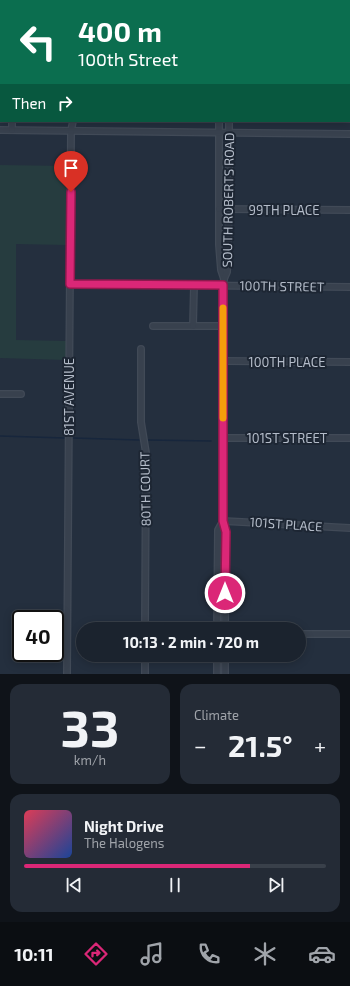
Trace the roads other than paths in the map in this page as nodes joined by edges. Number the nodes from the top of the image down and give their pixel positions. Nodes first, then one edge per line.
1 (12, 122) edge
2 (73, 122) edge
3 (219, 122) edge
4 (229, 122) edge
5 (0, 130) edge
6 (12, 130) junction
7 (71, 131) junction
8 (219, 132) junction
9 (229, 132) junction
10 (350, 134) edge
11 (219, 209) junction
12 (229, 209) junction
13 (350, 210) edge
14 (224, 282) junction
15 (70, 284) junction
16 (194, 285) junction
17 (350, 287) edge
18 (153, 326) dead end
19 (193, 326) junction
20 (223, 326) junction
21 (141, 349) dead end
22 (224, 361) junction
23 (350, 362) edge
24 (0, 394) edge
25 (21, 394) dead end
26 (223, 438) junction
27 (350, 438) edge
28 (223, 521) junction
29 (350, 528) edge
30 (145, 622) edge
31 (217, 622) edge
32 (225, 622) edge
33 (306, 634) edge
34 (350, 634) edge
35 (145, 662) edge
36 (217, 662) edge
37 (225, 662) edge
38 (67, 674) edge
39 (145, 674) edge
40 (217, 674) edge
41 (225, 674) edge

1 - 6 street
2 - 7 street, 81ST AVENUE
3 - 8 street, SOUTH ROBERTS ROAD
4 - 9 street, SOUTH ROBERTS ROAD
5 - 6 street
6 - 7 street
7 - 8 street
7 - 15 street, 81ST AVENUE
8 - 9 street
8 - 11 street, SOUTH ROBERTS ROAD
9 - 10 street
9 - 12 street, SOUTH ROBERTS ROAD
11 - 12 street, 99TH PLACE
11 - 14 street, SOUTH ROBERTS ROAD
12 - 13 street, 99TH PLACE
12 - 14 street, SOUTH ROBERTS ROAD
14 - 16 street, 100TH STREET
14 - 17 street, 100TH STREET
14 - 20 street, SOUTH ROBERTS ROAD
15 - 16 street, 100TH STREET
15 - 38 street, 81ST AVENUE
16 - 19 street
18 - 19 street
19 - 20 street
20 - 22 street, SOUTH ROBERTS ROAD
21 - 30 street, 80TH COURT
22 - 23 street, 100TH PLACE
22 - 26 street, SOUTH ROBERTS ROAD
24 - 25 street
26 - 27 street, 101ST STREET
26 - 28 street, SOUTH ROBERTS ROAD
28 - 29 street, 101ST PLACE
28 - 31 street, SOUTH ROBERTS ROAD
28 - 32 street, SOUTH ROBERTS ROAD
33 - 34 street
35 - 39 street
36 - 40 street
37 - 41 street

